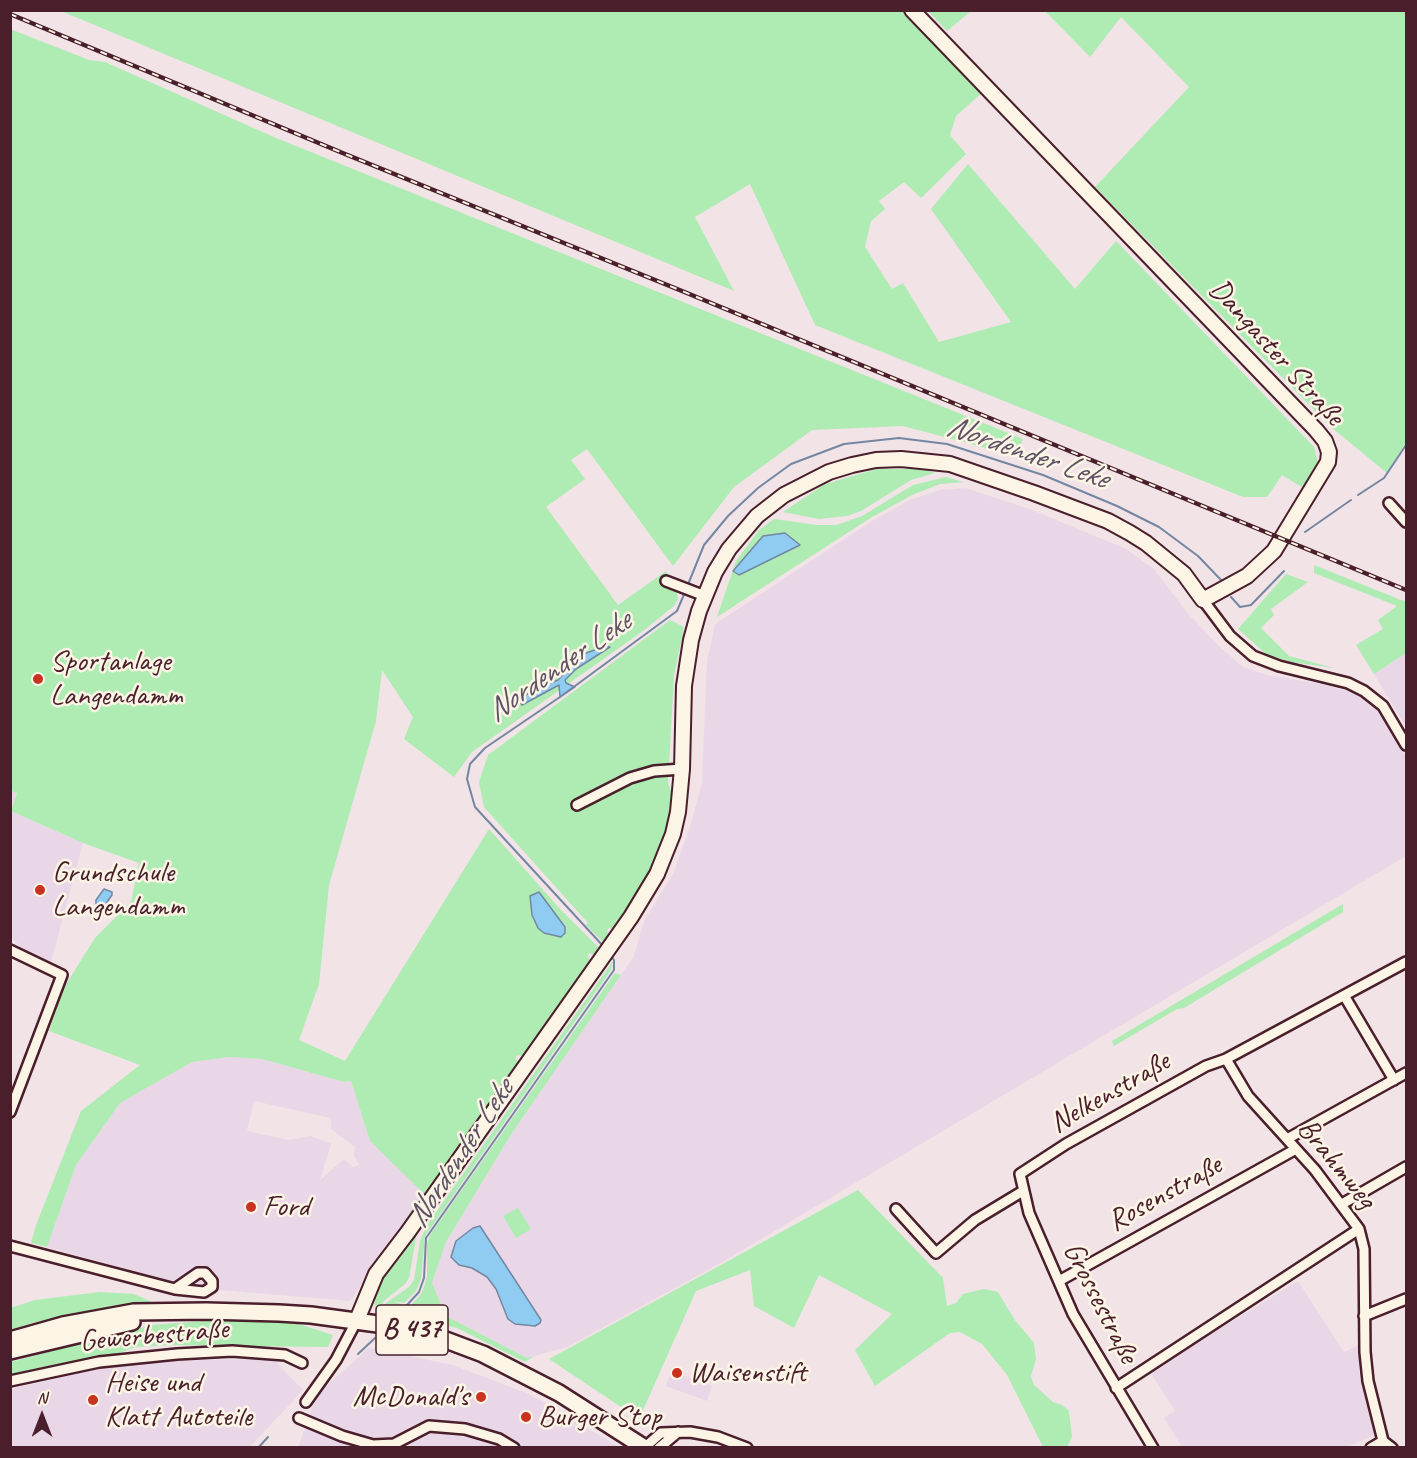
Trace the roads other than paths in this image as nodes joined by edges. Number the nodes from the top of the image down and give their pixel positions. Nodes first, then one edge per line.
1 (912, 10) edge
2 (1389, 503) dead end
3 (1407, 522) edge
4 (666, 581) dead end
5 (705, 596) junction
6 (1203, 600) junction
7 (1407, 745) edge
8 (682, 769) junction
9 (576, 805) dead end
10 (10, 950) edge
11 (1407, 962) edge
12 (1345, 997) junction
13 (1226, 1059) junction
14 (1407, 1073) edge
15 (1394, 1080) junction
16 (10, 1112) edge
17 (1287, 1140) junction
18 (1296, 1149) junction
19 (1407, 1167) edge
20 (1020, 1174) joint
21 (1023, 1191) junction
22 (1342, 1204) junction
23 (896, 1209) dead end
24 (1359, 1229) junction
25 (10, 1246) edge
26 (1059, 1281) junction
27 (175, 1289) dead end
28 (1407, 1299) edge
29 (170, 1313) junction
30 (1364, 1316) junction
31 (357, 1320) junction
32 (10, 1340) edge
33 (10, 1351) edge
34 (302, 1363) dead end
35 (10, 1381) edge
36 (1116, 1388) junction
37 (306, 1402) dead end
38 (299, 1418) dead end
39 (678, 1432) junction
40 (1383, 1441) junction
41 (645, 1447) edge
42 (514, 1448) edge
43 (659, 1448) edge
44 (747, 1448) edge
45 (1153, 1448) edge
46 (1371, 1448) edge
47 (1392, 1448) edge

1 - 6 street, Dangaster Straße
2 - 3 street
4 - 5 street
5 - 6 street
5 - 8 street
6 - 7 street
8 - 9 street
8 - 31 street
10 - 16 street
11 - 12 street, Nelkenstraße
12 - 13 street, Nelkenstraße
12 - 15 street
13 - 17 street, Brahmweg
13 - 20 street, Nelkenstraße
14 - 15 street
15 - 17 street
17 - 18 street, Brahmweg
18 - 22 street, Brahmweg
18 - 26 street, Rosenstraße
19 - 22 street
20 - 21 street, Grossestraße
21 - 23 street
21 - 26 street, Grossestraße
22 - 24 street, Brahmweg
24 - 30 street, Brahmweg
24 - 36 street
25 - 27 street
26 - 36 street, Grossestraße
28 - 30 street
29 - 31 main road, B 437
29 - 32 main road, B 437
29 - 33 main road, B 437
30 - 40 street, Brahmweg
31 - 37 street
31 - 41 main road, B 437
34 - 35 street, Gewerbestraße
36 - 45 street, Grossestraße
38 - 42 street
39 - 41 street
39 - 43 street
39 - 44 street
40 - 46 street
40 - 47 street

